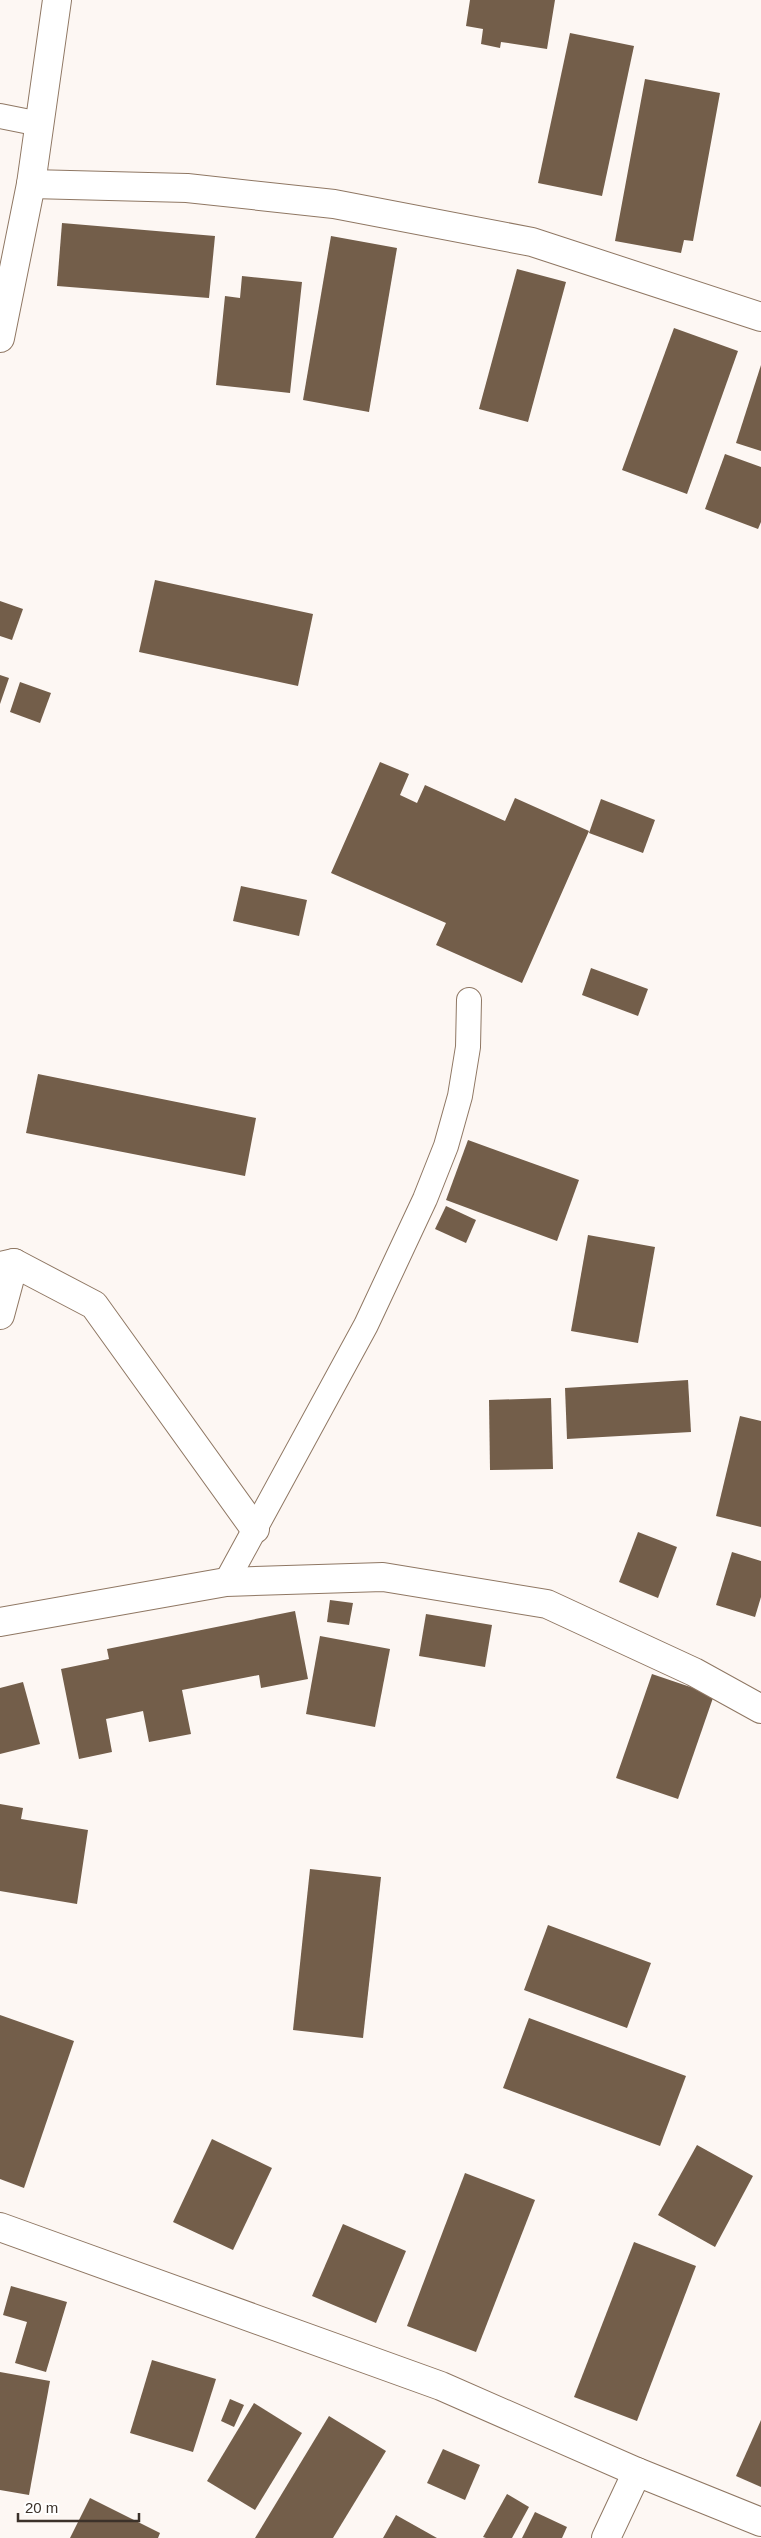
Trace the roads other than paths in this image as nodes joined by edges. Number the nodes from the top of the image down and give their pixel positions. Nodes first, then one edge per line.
1 (57, 0) edge
2 (0, 116) edge
3 (40, 124) junction
4 (31, 184) junction
5 (761, 317) edge
6 (0, 338) edge
7 (469, 1000) dead end
8 (7, 1264) edge
9 (0, 1315) edge
10 (255, 1529) junction
11 (226, 1582) junction
12 (0, 1622) edge
13 (761, 1710) edge
14 (0, 2227) edge
15 (637, 2472) junction
16 (761, 2522) edge
17 (606, 2538) edge

1 - 3 street
2 - 3 lane
3 - 4 street
4 - 5 street
4 - 6 street
7 - 10 lane
8 - 9 street
8 - 10 street
10 - 11 lane
11 - 12 street
11 - 13 street
14 - 15 street
15 - 16 street
15 - 17 street

